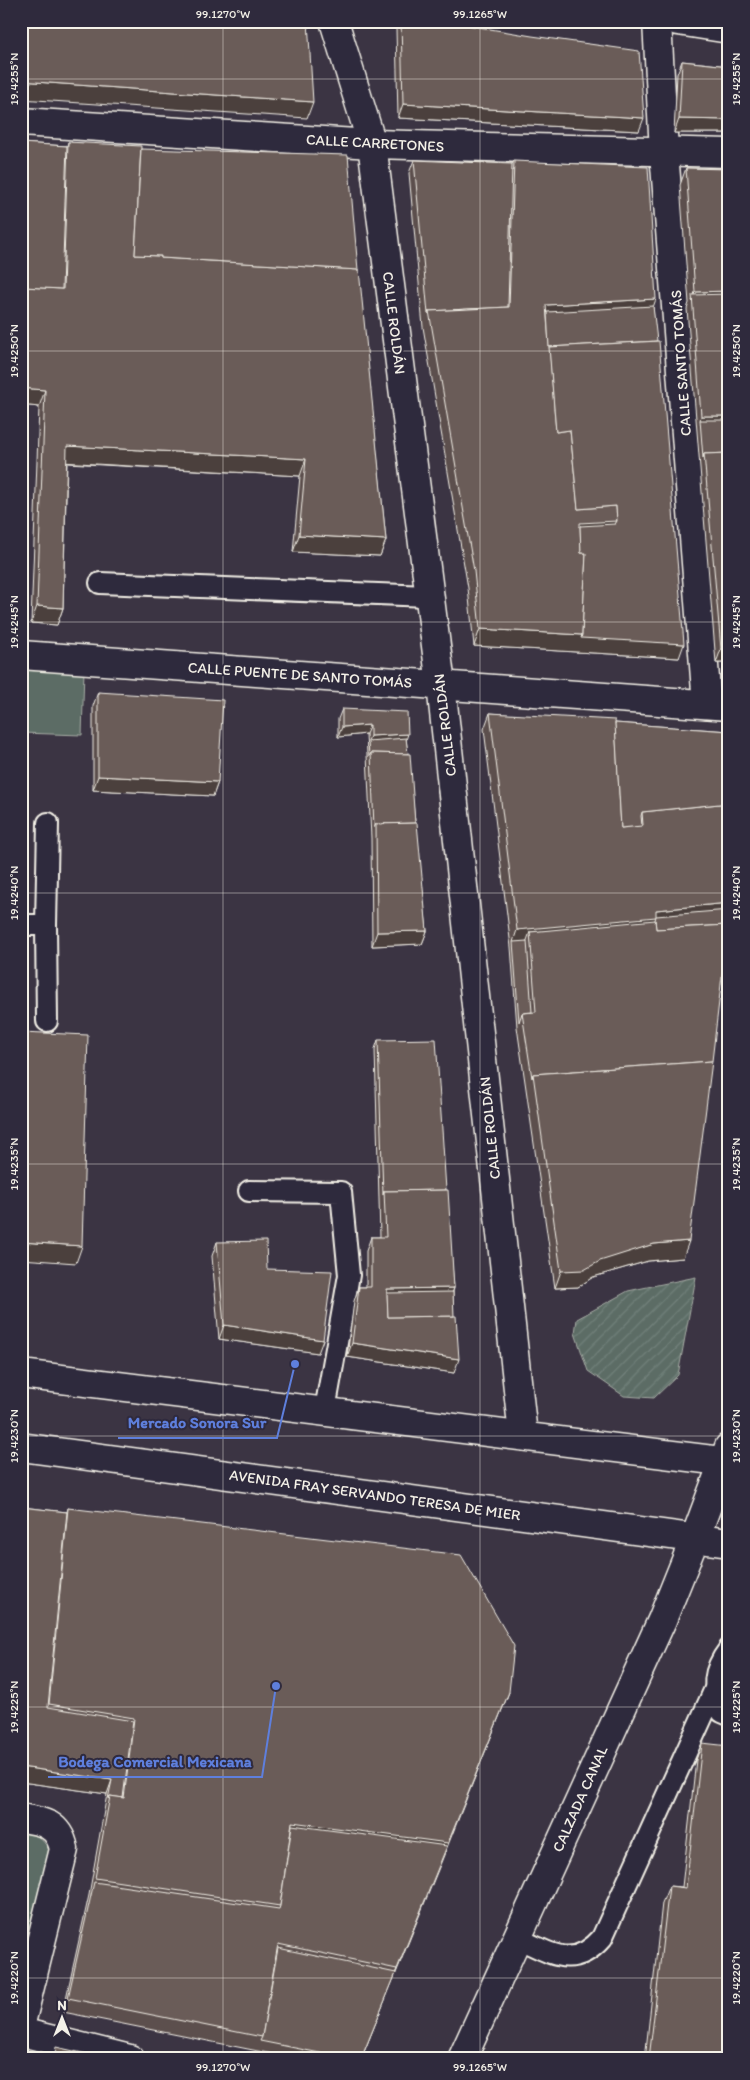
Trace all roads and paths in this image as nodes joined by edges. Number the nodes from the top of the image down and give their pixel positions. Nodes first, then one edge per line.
1 (334, 21) edge
2 (657, 21) edge
3 (678, 21) edge
4 (729, 29) edge
5 (21, 122) edge
6 (372, 144) junction
7 (664, 152) junction
8 (729, 153) edge
9 (100, 583) dead end
10 (428, 596) junction
11 (21, 655) edge
12 (441, 685) junction
13 (718, 705) edge
14 (48, 823) dead end
15 (21, 924) edge
16 (46, 925) junction
17 (47, 1021) dead end
18 (249, 1191) dead end
19 (21, 1374) edge
20 (325, 1410) junction
21 (524, 1435) junction
22 (21, 1447) edge
23 (727, 1457) edge
24 (695, 1538) junction
25 (729, 1543) edge
26 (729, 1649) edge
27 (714, 1691) junction
28 (729, 1715) edge
29 (21, 1818) edge
30 (517, 1938) junction
31 (21, 2022) edge
32 (21, 2032) edge
33 (130, 2059) edge
34 (462, 2059) edge

1 - 6 street, CALLE ROLDÁN
2 - 7 street, CALLE SANTO TOMÁS
3 - 4 street
5 - 6 street, CALLE CARRETONES
6 - 7 street, CALLE CARRETONES
6 - 10 street, CALLE ROLDÁN
7 - 8 street, CALLE CARRETONES
7 - 13 street, CALLE SANTO TOMÁS
9 - 10 lane
10 - 12 street, CALLE ROLDÁN
11 - 12 street, CALLE PUENTE DE SANTO TOMÁS
12 - 13 street, CALLE PUENTE DE SANTO TOMÁS
12 - 21 street, CALLE ROLDÁN
14 - 16 lane
15 - 16 lane
16 - 17 lane
18 - 20 lane
19 - 20 street
20 - 21 street
21 - 23 street
22 - 24 street, AVENIDA FRAY SERVANDO TERESA DE MIER
23 - 24 street, CALZADA CANAL
24 - 25 street, AVENIDA FRAY SERVANDO TERESA DE MIER
24 - 30 street, CALZADA CANAL
26 - 27 lane
27 - 28 lane
27 - 30 lane
29 - 31 street
30 - 34 street, CALZADA CANAL
32 - 33 street

